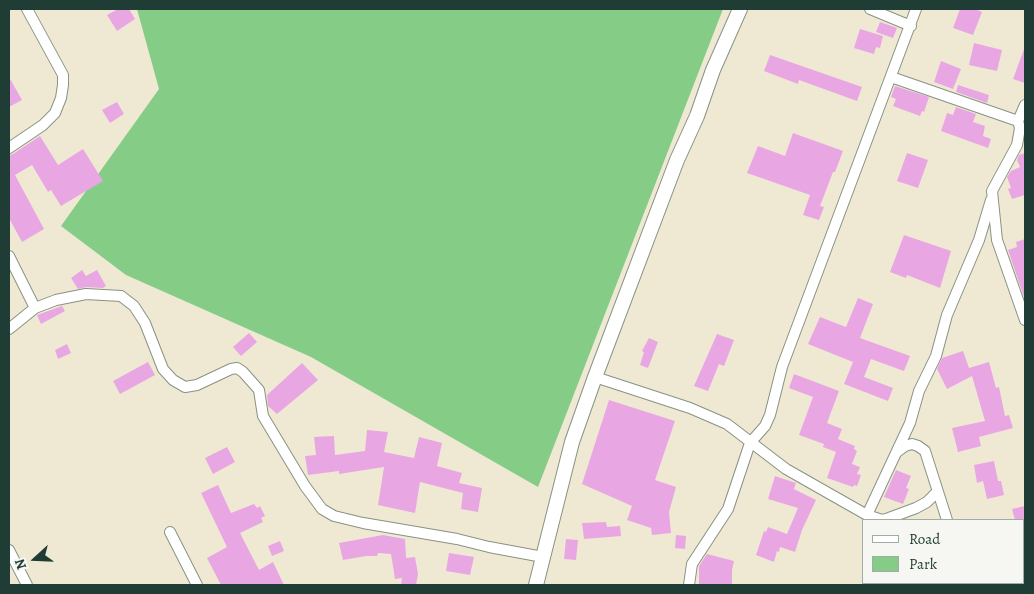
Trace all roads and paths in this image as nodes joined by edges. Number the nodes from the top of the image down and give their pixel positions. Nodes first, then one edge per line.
1 (27, 9) edge
2 (740, 9) edge
3 (870, 9) edge
4 (916, 9) edge
5 (911, 26) junction
6 (891, 77) junction
7 (1025, 105) edge
8 (1018, 121) junction
9 (9, 148) edge
10 (992, 196) junction
11 (980, 237) junction
12 (997, 240) junction
13 (9, 256) edge
14 (35, 308) junction
15 (1025, 320) edge
16 (9, 329) edge
17 (595, 377) junction
18 (750, 443) junction
19 (896, 453) junction
20 (937, 492) junction
21 (867, 515) junction
22 (879, 519) edge
23 (886, 519) edge
24 (946, 519) edge
25 (170, 532) dead end
26 (9, 550) edge
27 (543, 557) junction
28 (27, 585) edge
29 (197, 585) edge
30 (536, 585) edge
31 (689, 585) edge

1 - 9 street
2 - 17 street
3 - 5 street
4 - 5 street
5 - 6 street
6 - 8 street
6 - 18 street
7 - 8 street
8 - 10 street
10 - 11 street
10 - 12 street
11 - 12 street
11 - 19 street
12 - 15 street
13 - 14 street
14 - 16 street
14 - 27 street
17 - 18 street
17 - 27 street
18 - 21 street
18 - 31 street
19 - 20 street
19 - 21 street
20 - 23 street
20 - 24 street
21 - 22 street
25 - 29 street
26 - 28 street
27 - 30 street

